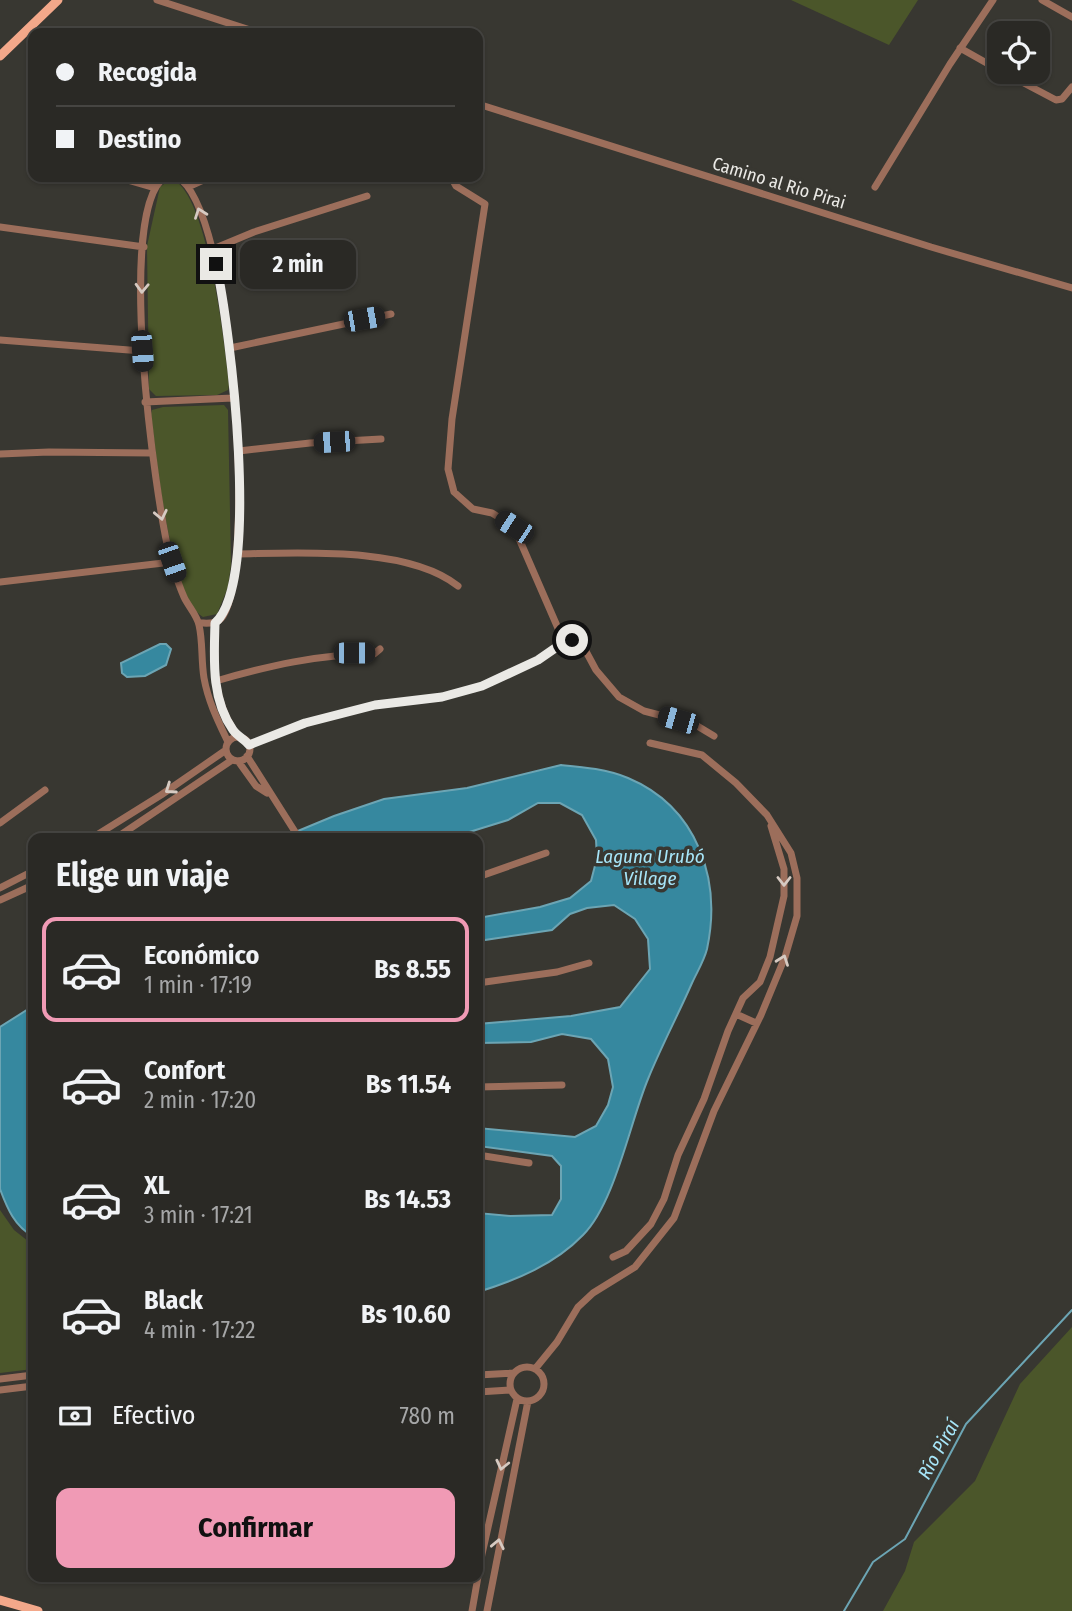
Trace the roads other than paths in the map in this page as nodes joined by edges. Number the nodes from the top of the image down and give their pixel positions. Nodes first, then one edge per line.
1 (58, 0) edge
2 (157, 0) edge
3 (993, 0) edge
4 (1049, 1) edge
5 (1072, 17) edge
6 (29, 28) edge
7 (244, 28) edge
8 (28, 29) edge
9 (960, 48) junction
10 (0, 56) edge
11 (987, 63) edge
12 (1026, 84) edge
13 (1072, 87) edge
14 (483, 106) edge
15 (134, 182) edge
16 (161, 182) edge
17 (182, 182) edge
18 (199, 182) edge
19 (454, 182) edge
20 (188, 187) junction
21 (875, 187) dead end
22 (155, 188) junction
23 (367, 196) dead end
24 (0, 227) edge
25 (144, 247) junction
26 (213, 249) junction
27 (1072, 288) edge
28 (391, 314) dead end
29 (0, 340) edge
30 (230, 348) junction
31 (142, 351) junction
32 (233, 398) junction
33 (145, 402) junction
34 (382, 439) dead end
35 (239, 451) junction
36 (151, 453) junction
37 (0, 454) edge
38 (238, 554) junction
39 (172, 562) junction
40 (0, 582) edge
41 (458, 586) dead end
42 (199, 623) junction
43 (215, 623) junction
44 (564, 642) junction
45 (380, 649) dead end
46 (216, 681) junction
47 (714, 736) dead end
48 (239, 737) junction
49 (649, 743) dead end
50 (249, 745) junction
51 (227, 746) junction
52 (247, 757) junction
53 (235, 760) junction
54 (45, 790) dead end
55 (268, 793) junction
56 (767, 815) junction
57 (0, 823) edge
58 (100, 833) edge
59 (124, 833) edge
60 (296, 833) edge
61 (546, 853) dead end
62 (28, 874) edge
63 (483, 875) edge
64 (28, 887) edge
65 (0, 888) edge
66 (0, 900) edge
67 (589, 963) dead end
68 (483, 982) edge
69 (736, 1014) junction
70 (757, 1023) junction
71 (562, 1085) dead end
72 (483, 1087) edge
73 (483, 1157) edge
74 (529, 1163) dead end
75 (613, 1257) dead end
76 (535, 1368) junction
77 (513, 1373) junction
78 (483, 1375) edge
79 (28, 1376) edge
80 (0, 1379) edge
81 (28, 1387) edge
82 (0, 1390) edge
83 (510, 1390) junction
84 (483, 1392) edge
85 (517, 1399) junction
86 (528, 1401) junction
87 (483, 1550) edge
88 (477, 1582) edge
89 (0, 1600) edge
90 (38, 1611) edge
91 (472, 1611) edge
92 (487, 1611) edge

1 - 6 main road
2 - 7 street
3 - 9 street
4 - 5 street
8 - 10 main road
9 - 11 street
9 - 21 street
12 - 13 street
14 - 27 street, Camino al Rio Pirai
15 - 22 street
16 - 22 street
17 - 20 street
18 - 20 street
19 - 44 street
26 -> 20 street
22 - 25 street
23 - 26 street
24 - 25 street
25 -> 31 street
26 - 30 street
28 - 30 street
29 - 31 street
30 - 32 street
31 - 33 street
32 - 33 street
32 - 35 street
33 - 36 street
34 - 35 street
35 - 38 street
36 - 37 street
36 -> 39 street
38 - 41 street
38 - 43 street
39 - 40 street
39 - 42 street
42 - 43 street
42 - 51 street
43 - 46 street
44 - 47 street
44 - 50 street
45 - 46 street
46 - 48 street
48 - 50 street
48 - 51 street
49 - 56 street
50 - 52 street
51 - 53 street
51 -> 58 street
52 - 53 street
52 - 55 street
53 - 55 street
53 - 59 street
54 - 57 street
55 - 60 street
56 -> 69 street
70 -> 56 street
61 - 63 street
62 - 65 street
64 - 66 street
67 - 68 street
69 - 70 street
69 - 75 street
70 - 76 street
71 - 72 street
73 - 74 street
76 - 77 street
76 - 86 street
77 - 78 street
77 - 83 street
79 - 80 street
81 - 82 street
83 - 84 street
83 - 85 street
85 - 86 street
85 -> 87 street
92 -> 86 street
88 -> 91 street
89 - 90 main road

